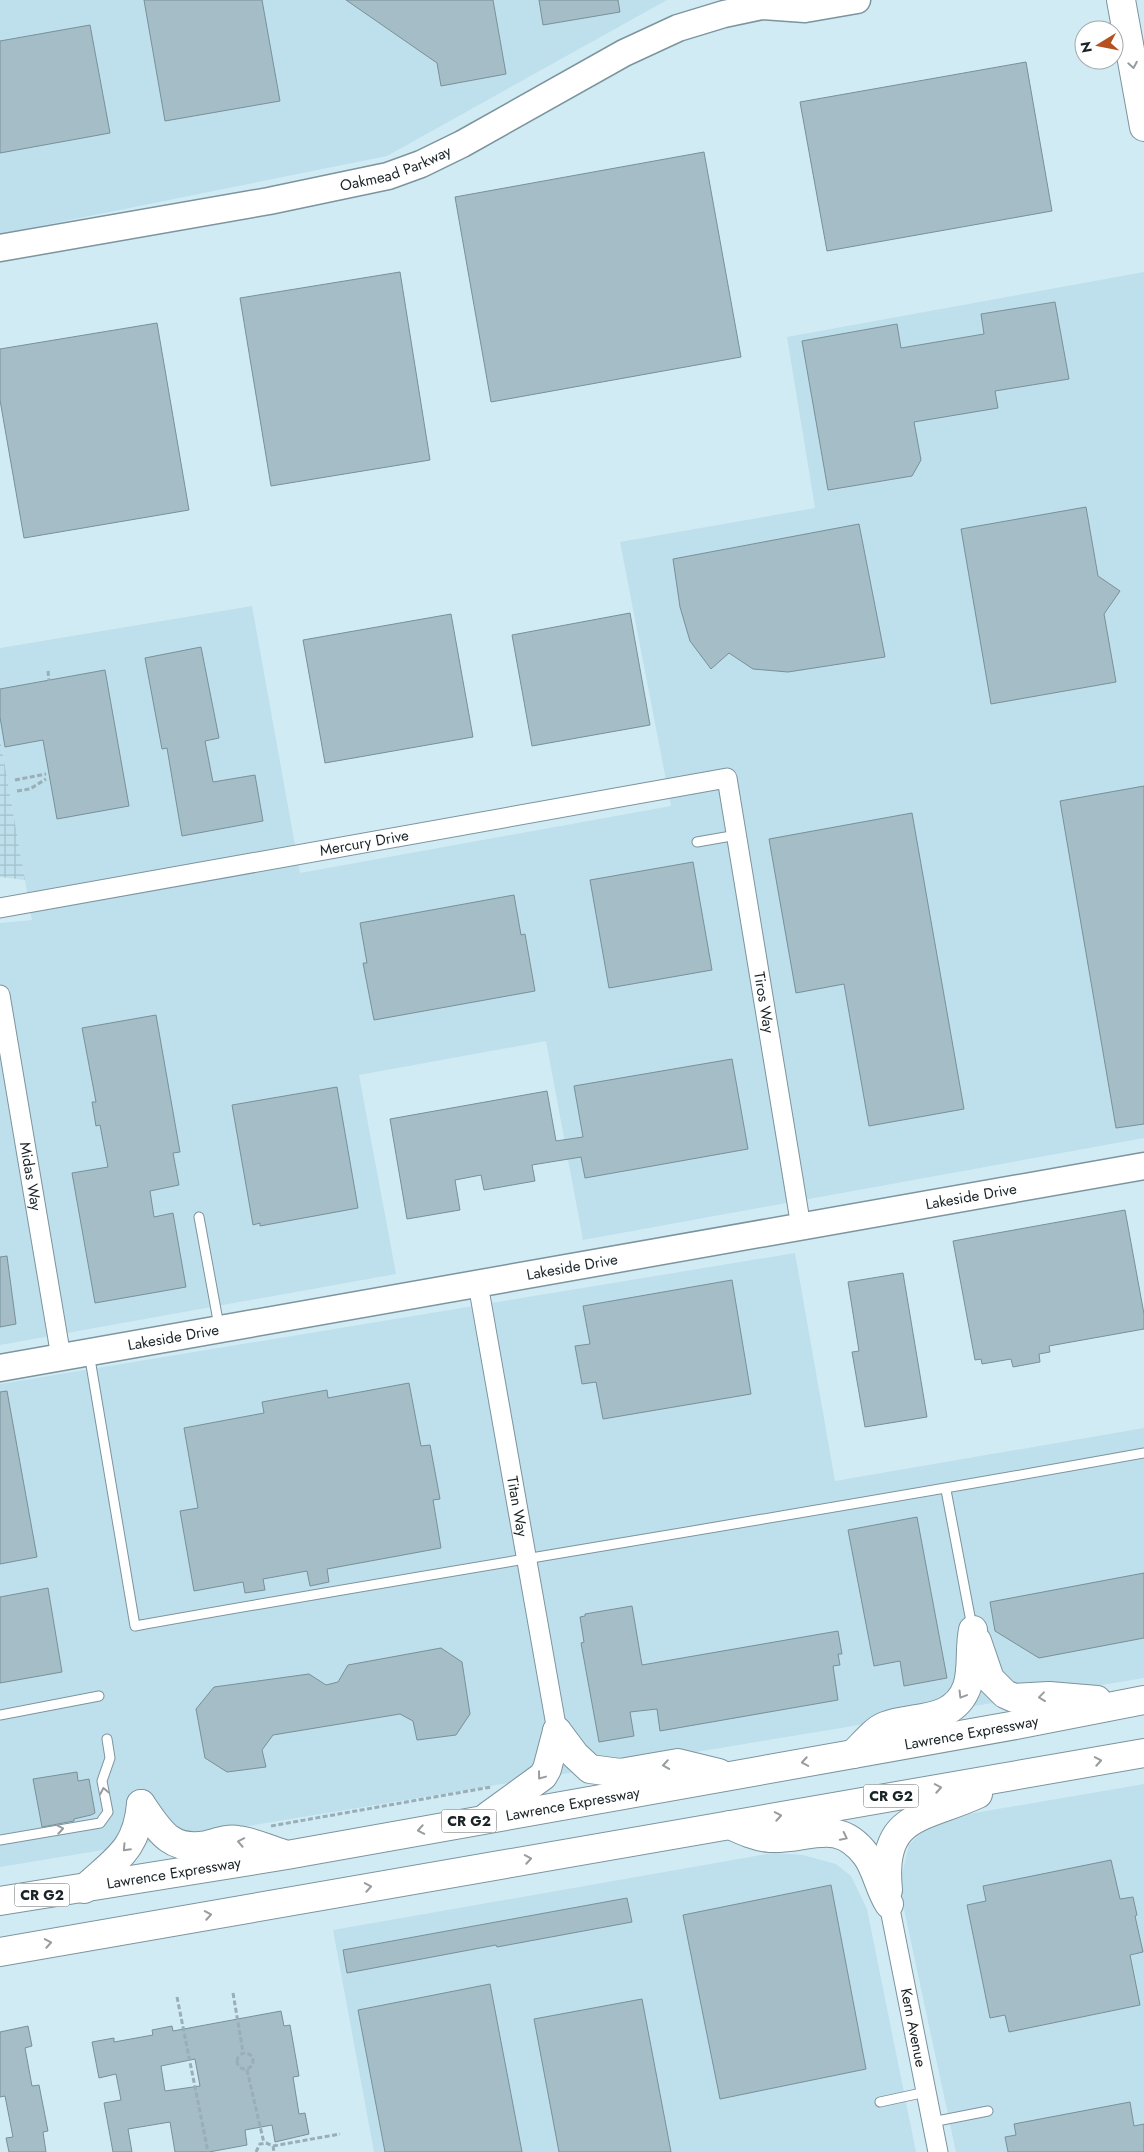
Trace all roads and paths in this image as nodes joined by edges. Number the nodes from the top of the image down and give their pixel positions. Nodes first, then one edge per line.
1 (857, 0) edge
2 (1121, 0) edge
3 (767, 3) edge
4 (1144, 127) edge
5 (0, 248) edge
6 (48, 671) dead end
7 (49, 681) dead end
8 (46, 774) dead end
9 (728, 778) joint
10 (46, 779) dead end
11 (15, 780) dead end
12 (17, 791) dead end
13 (737, 835) junction
14 (697, 842) dead end
15 (0, 908) edge
16 (0, 995) edge
17 (1144, 1166) edge
18 (198, 1217) dead end
19 (801, 1227) junction
20 (478, 1284) junction
21 (219, 1329) junction
22 (89, 1352) junction
23 (61, 1357) junction
24 (0, 1368) edge
25 (1144, 1453) edge
26 (946, 1490) junction
27 (527, 1558) junction
28 (973, 1630) junction
29 (99, 1696) dead end
30 (1134, 1701) edge
31 (0, 1715) edge
32 (557, 1731) junction
33 (107, 1739) dead end
34 (1144, 1752) edge
35 (853, 1754) junction
36 (730, 1776) junction
37 (989, 1779) junction
38 (501, 1785) dead end
39 (485, 1818) junction
40 (730, 1824) junction
41 (262, 1828) dead end
42 (0, 1840) edge
43 (287, 1855) junction
44 (84, 1889) junction
45 (0, 1901) edge
46 (889, 1904) junction
47 (0, 1952) edge
48 (233, 1992) dead end
49 (177, 1997) dead end
50 (243, 2052) junction
51 (247, 2070) junction
52 (926, 2092) junction
53 (880, 2102) dead end
54 (988, 2111) dead end
55 (932, 2122) junction
56 (340, 2134) dead end
57 (264, 2143) junction
58 (273, 2146) junction
59 (208, 2152) edge
60 (256, 2152) edge
61 (274, 2152) edge
62 (938, 2152) edge

1 - 3 street, Oakmead Parkway
2 -> 4 main road
3 - 5 street, Oakmead Parkway
6 - 7 path
8 - 11 path
9 - 13 street, Tiros Way
9 - 15 street, Mercury Drive
10 - 12 path
13 - 14 lane
13 - 19 street, Tiros Way
16 - 23 street, Midas Way
17 - 19 street, Lakeside Drive
18 - 21 lane
19 - 20 street, Lakeside Drive
20 - 21 street, Lakeside Drive
20 - 27 street, Titan Way
21 - 22 street, Lakeside Drive
22 - 23 street, Lakeside Drive
22 - 27 lane
23 - 24 street, Lakeside Drive
25 - 26 lane
26 - 27 lane
26 - 28 lane
27 - 32 street, Titan Way
30 -> 28 main road
28 -> 35 main road
29 - 31 lane
30 - 35 main road, Lawrence Expressway / CR G2
36 -> 32 main road
32 -> 39 main road
42 -> 33 lane
37 -> 34 main road, CR G2
35 -> 36 main road, Lawrence Expressway / CR G2
36 - 39 main road, Lawrence Expressway / CR G2
40 -> 37 main road, CR G2
37 - 46 main road
38 - 41 path
39 -> 43 main road, Lawrence Expressway / CR G2
40 -> 46 main road
47 -> 40 main road, CR G2
43 - 44 main road, Lawrence Expressway / CR G2
43 -> 44 main road
44 - 45 main road, Lawrence Expressway / CR G2
46 - 52 street, Kern Avenue
48 - 50 path
49 - 59 path
50 - 51 path
50 - 51 path
51 - 57 path
52 - 53 lane
52 - 55 street, Kern Avenue
54 - 55 lane
55 - 62 street, Kern Avenue
56 - 58 path
57 - 58 path
57 - 60 path
58 - 61 path

